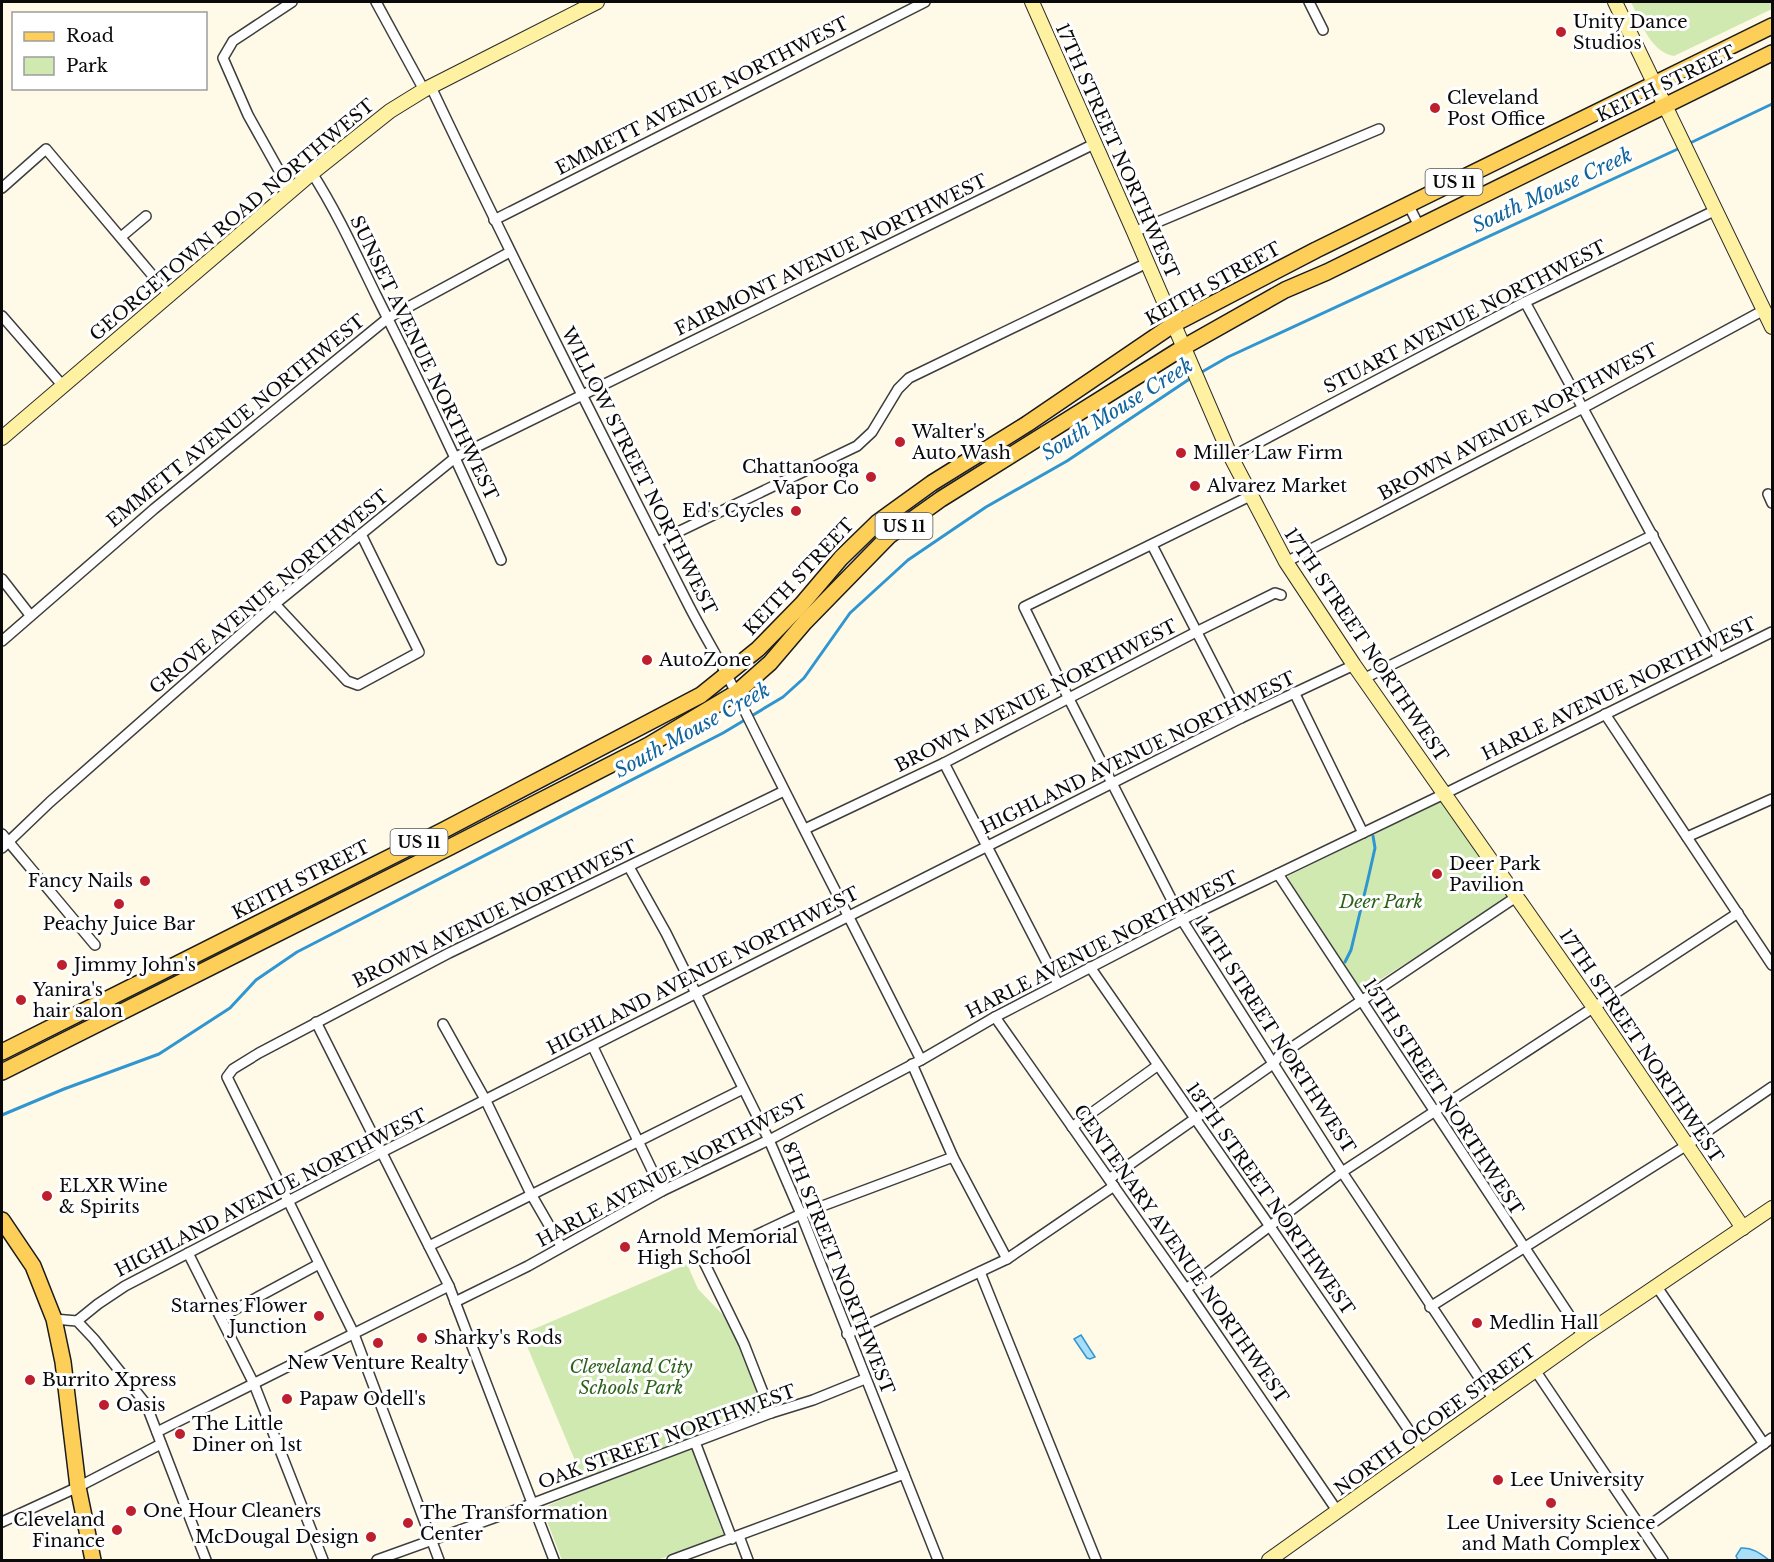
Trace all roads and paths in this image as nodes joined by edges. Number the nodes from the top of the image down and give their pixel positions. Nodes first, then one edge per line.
1 (292, 2) edge
2 (376, 2) edge
3 (925, 2) edge
4 (1032, 2) edge
5 (1309, 2) edge
6 (1615, 2) edge
7 (590, 3) edge
8 (1773, 26) edge
9 (1323, 30) dead end
10 (1773, 53) edge
11 (1655, 83) junction
12 (428, 88) junction
13 (1666, 105) junction
14 (1379, 129) dead end
15 (1094, 144) junction
16 (1517, 151) junction
17 (1563, 156) junction
18 (312, 173) junction
19 (2, 188) edge
20 (291, 192) junction
21 (1408, 204) junction
22 (1716, 210) junction
23 (146, 216) dead end
24 (494, 220) junction
25 (1419, 226) junction
26 (1134, 232) junction
27 (121, 237) junction
28 (510, 252) junction
29 (1147, 263) junction
30 (1253, 283) junction
31 (1289, 288) junction
32 (170, 294) junction
33 (1525, 302) junction
34 (1764, 310) junction
35 (2, 316) edge
36 (388, 318) junction
37 (1174, 324) junction
38 (1773, 327) edge
39 (1187, 354) junction
40 (63, 386) junction
41 (582, 396) junction
42 (1584, 408) junction
43 (2, 438) edge
44 (456, 457) junction
45 (1231, 457) junction
46 (932, 483) junction
47 (1250, 495) junction
48 (941, 499) junction
49 (362, 534) junction
50 (1653, 535) junction
51 (657, 542) junction
52 (1152, 545) junction
53 (501, 560) dead end
54 (1286, 562) junction
55 (2, 579) edge
56 (1281, 595) dead end
57 (274, 604) junction
58 (30, 615) junction
59 (1196, 632) junction
60 (1773, 632) edge
61 (2, 641) edge
62 (1719, 658) junction
63 (1354, 665) junction
64 (726, 675) junction
65 (1363, 679) junction
66 (1294, 692) junction
67 (736, 693) junction
68 (1069, 699) junction
69 (1605, 714) junction
70 (1241, 718) junction
71 (944, 763) junction
72 (1112, 784) junction
73 (784, 791) junction
74 (1444, 794) junction
75 (1773, 799) edge
76 (805, 829) junction
77 (442, 831) junction
78 (1363, 833) junction
79 (2, 834) edge
80 (1688, 837) junction
81 (5, 845) edge
82 (988, 846) junction
83 (450, 847) junction
84 (629, 867) junction
85 (1278, 874) junction
86 (1516, 897) junction
87 (1738, 913) junction
88 (849, 915) junction
89 (1182, 920) junction
90 (95, 945) dead end
91 (1772, 963) edge
92 (1089, 967) junction
93 (157, 975) junction
94 (1058, 984) junction
95 (164, 990) junction
96 (695, 994) junction
97 (1361, 1002) junction
98 (1593, 1006) junction
99 (995, 1017) junction
100 (316, 1022) junction
101 (443, 1024) dead end
102 (593, 1047) junction
103 (2, 1052) edge
104 (921, 1060) junction
105 (912, 1065) junction
106 (1273, 1065) junction
107 (1157, 1066) junction
108 (2, 1072) edge
109 (1773, 1087) edge
110 (743, 1089) junction
111 (486, 1101) junction
112 (1433, 1111) junction
113 (1194, 1119) junction
114 (1072, 1127) junction
115 (639, 1140) junction
116 (769, 1140) junction
117 (1687, 1145) junction
118 (382, 1152) junction
119 (953, 1157) junction
120 (1342, 1172) junction
121 (1112, 1183) junction
122 (662, 1191) junction
123 (531, 1194) junction
124 (288, 1201) junction
125 (1773, 1208) edge
126 (801, 1214) junction
127 (2, 1220) edge
128 (1269, 1225) junction
129 (1743, 1228) junction
130 (429, 1246) junction
131 (561, 1246) junction
132 (1523, 1248) junction
133 (188, 1253) junction
134 (1007, 1259) junction
135 (319, 1264) junction
136 (980, 1272) junction
137 (448, 1286) junction
138 (1657, 1287) junction
139 (1186, 1289) junction
140 (455, 1302) junction
141 (1430, 1307) junction
142 (221, 1317) junction
143 (54, 1319) junction
144 (77, 1322) junction
145 (354, 1334) junction
146 (847, 1334) junction
147 (1583, 1336) junction
148 (1535, 1370) junction
149 (865, 1378) junction
150 (254, 1384) junction
151 (1494, 1400) junction
152 (771, 1413) junction
153 (157, 1432) junction
154 (1768, 1441) edge
155 (695, 1442) junction
156 (161, 1444) junction
157 (1423, 1451) junction
158 (903, 1474) junction
159 (78, 1487) junction
160 (532, 1504) junction
161 (1338, 1512) junction
162 (2, 1522) edge
163 (1643, 1530) junction
164 (735, 1538) junction
165 (431, 1541) junction
166 (93, 1560) edge
167 (206, 1560) edge
168 (323, 1560) edge
169 (377, 1560) edge
170 (438, 1560) edge
171 (554, 1560) edge
172 (672, 1560) edge
173 (748, 1560) edge
174 (938, 1560) edge
175 (1096, 1560) edge
176 (1269, 1560) edge
177 (1664, 1560) edge

1 - 20 street
2 - 12 street, WILLOW STREET NORTHWEST
3 - 24 street, EMMETT AVENUE NORTHWEST
4 - 15 street, 17TH STREET NORTHWEST
5 - 9 street
6 - 11 street
7 - 12 street, GEORGETOWN ROAD NORTHWEST
8 - 11 main road, KEITH STREET / US 11
10 - 13 main road, KEITH STREET / US 11
11 - 13 street
11 - 16 main road, KEITH STREET / US 11
12 - 18 street, GEORGETOWN ROAD NORTHWEST
12 - 24 street, WILLOW STREET NORTHWEST
13 - 17 main road, KEITH STREET / US 11
13 - 22 street
14 - 26 street
15 - 26 street, 17TH STREET NORTHWEST
15 - 41 street, FAIRMONT AVENUE NORTHWEST
16 - 17 main road
16 - 21 main road, KEITH STREET / US 11
17 - 25 main road, KEITH STREET / US 11
18 - 20 street, GEORGETOWN ROAD NORTHWEST
18 - 36 street, SUNSET AVENUE NORTHWEST
19 - 27 street
20 - 32 street, GEORGETOWN ROAD NORTHWEST
21 - 25 street
21 - 30 main road, KEITH STREET / US 11
22 - 33 street, STUART AVENUE NORTHWEST
22 - 34 street
23 - 27 street
24 - 28 street, WILLOW STREET NORTHWEST
25 - 31 main road, KEITH STREET / US 11
26 - 29 street, 17TH STREET NORTHWEST
27 - 32 street
28 - 36 street, EMMETT AVENUE NORTHWEST
28 - 41 street, WILLOW STREET NORTHWEST
29 - 37 street, 17TH STREET NORTHWEST
29 - 51 street
30 - 31 main road
30 - 37 main road, KEITH STREET / US 11
31 - 39 main road, KEITH STREET / US 11
32 - 40 street, GEORGETOWN ROAD NORTHWEST
33 - 42 street
33 - 45 street, STUART AVENUE NORTHWEST
34 - 38 street
34 - 42 street, BROWN AVENUE NORTHWEST
35 - 40 street
36 - 44 street, SUNSET AVENUE NORTHWEST
36 - 58 street, EMMETT AVENUE NORTHWEST
37 - 39 street, 17TH STREET NORTHWEST
37 - 46 main road, KEITH STREET / US 11
39 - 45 street, 17TH STREET NORTHWEST
39 - 48 main road, KEITH STREET / US 11
40 - 43 street, GEORGETOWN ROAD NORTHWEST
41 - 44 street, GROVE AVENUE NORTHWEST
41 - 51 street, WILLOW STREET NORTHWEST
42 - 50 street
42 - 54 street, BROWN AVENUE NORTHWEST
44 - 49 street, GROVE AVENUE NORTHWEST
44 - 53 street, SUNSET AVENUE NORTHWEST
45 - 47 street, 17TH STREET NORTHWEST
46 - 48 street
46 - 64 main road, KEITH STREET / US 11
47 - 52 street
47 - 54 street, 17TH STREET NORTHWEST
48 - 67 main road, KEITH STREET / US 11
49 - 57 street, GROVE AVENUE NORTHWEST
49 - 57 street
50 - 62 street
50 - 65 street
51 - 64 street, WILLOW STREET NORTHWEST
52 - 59 street
52 - 68 street, 14TH STREET NORTHWEST
54 - 63 street, 17TH STREET NORTHWEST
55 - 58 street
56 - 59 street, BROWN AVENUE NORTHWEST
57 - 81 street, GROVE AVENUE NORTHWEST
58 - 61 street, EMMETT AVENUE NORTHWEST
59 - 68 street, BROWN AVENUE NORTHWEST
59 - 70 street
60 - 62 street, HARLE AVENUE NORTHWEST
62 - 69 street, HARLE AVENUE NORTHWEST
63 - 65 street, 17TH STREET NORTHWEST
63 - 66 street, HIGHLAND AVENUE NORTHWEST
64 - 67 street, WILLOW STREET NORTHWEST
64 - 77 main road, KEITH STREET / US 11
65 - 74 street, 17TH STREET NORTHWEST
66 - 70 street, HIGHLAND AVENUE NORTHWEST
66 - 78 street
67 - 73 street, WILLOW STREET NORTHWEST
67 - 83 main road, KEITH STREET / US 11
68 - 71 street, BROWN AVENUE NORTHWEST
68 - 72 street, 14TH STREET NORTHWEST
69 - 74 street, HARLE AVENUE NORTHWEST
69 - 80 street
70 - 72 street, HIGHLAND AVENUE NORTHWEST
71 - 76 street, BROWN AVENUE NORTHWEST
71 - 82 street
72 - 82 street, HIGHLAND AVENUE NORTHWEST
72 - 89 street, 14TH STREET NORTHWEST
73 - 76 street, WILLOW STREET NORTHWEST
73 - 84 street, BROWN AVENUE NORTHWEST
74 - 78 street, HARLE AVENUE NORTHWEST
74 - 86 street, 17TH STREET NORTHWEST
75 - 80 street
76 - 88 street, WILLOW STREET NORTHWEST
77 - 83 main road
77 - 93 main road, KEITH STREET / US 11
78 - 85 street, HARLE AVENUE NORTHWEST
79 - 81 street
80 - 87 street
81 - 90 street
82 - 88 street, HIGHLAND AVENUE NORTHWEST
82 - 94 street
83 - 95 main road, KEITH STREET / US 11
84 - 96 street, 8TH STREET NORTHWEST
84 - 100 street, BROWN AVENUE NORTHWEST
85 - 89 street, HARLE AVENUE NORTHWEST
85 - 97 street, 15TH STREET NORTHWEST
86 - 97 street
86 - 98 street, 17TH STREET NORTHWEST
87 - 91 street
87 - 98 street
88 - 96 street, HIGHLAND AVENUE NORTHWEST
88 - 104 street, WILLOW STREET NORTHWEST
89 - 92 street, HARLE AVENUE NORTHWEST
89 - 106 street, 14TH STREET NORTHWEST
92 - 94 street, HARLE AVENUE NORTHWEST
92 - 107 street, 13TH STREET NORTHWEST
93 - 95 main road
93 - 103 main road, KEITH STREET / US 11
94 - 99 street, HARLE AVENUE NORTHWEST
95 - 108 main road, KEITH STREET / US 11
96 - 102 street, HIGHLAND AVENUE NORTHWEST
96 - 110 street, 8TH STREET NORTHWEST
97 - 106 street
97 - 112 street, 15TH STREET NORTHWEST
98 - 112 street
98 - 117 street, 17TH STREET NORTHWEST
99 - 104 street, HARLE AVENUE NORTHWEST
99 - 114 street, CENTENARY AVENUE NORTHWEST
100 - 118 street
100 - 124 street, BROWN AVENUE NORTHWEST
101 - 111 street
102 - 111 street, HIGHLAND AVENUE NORTHWEST
102 - 115 street
104 - 105 street, HARLE AVENUE NORTHWEST
105 - 116 street, HARLE AVENUE NORTHWEST
105 - 119 street
106 - 113 street
106 - 120 street, 14TH STREET NORTHWEST
107 - 113 street, 13TH STREET NORTHWEST
107 - 114 street
109 - 117 street
110 - 115 street
110 - 116 street, 8TH STREET NORTHWEST
111 - 118 street, HIGHLAND AVENUE NORTHWEST
111 - 123 street
112 - 120 street
112 - 132 street, 15TH STREET NORTHWEST
113 - 121 street
113 - 128 street, 13TH STREET NORTHWEST
114 - 121 street, CENTENARY AVENUE NORTHWEST
115 - 122 street
115 - 123 street
116 - 122 street, HARLE AVENUE NORTHWEST
116 - 126 street, 8TH STREET NORTHWEST
117 - 129 street, 17TH STREET NORTHWEST
117 - 132 street
118 - 124 street, HIGHLAND AVENUE NORTHWEST
118 - 130 street
119 - 126 street
119 - 134 street
120 - 128 street
120 - 141 street, 14TH STREET NORTHWEST
121 - 134 street
121 - 139 street, CENTENARY AVENUE NORTHWEST
122 - 131 street, HARLE AVENUE NORTHWEST
123 - 130 street
123 - 131 street
124 - 133 street, HIGHLAND AVENUE NORTHWEST
124 - 135 street
125 - 129 street, NORTH OCOEE STREET
126 - 146 street, 8TH STREET NORTHWEST
126 - 152 street
127 - 143 main road
128 - 139 street
128 - 157 street, 13TH STREET NORTHWEST
129 - 138 street, NORTH OCOEE STREET
130 - 137 street
131 - 140 street, HARLE AVENUE NORTHWEST
132 - 141 street
132 - 147 street, 15TH STREET NORTHWEST
133 - 142 street
133 - 144 street, HIGHLAND AVENUE NORTHWEST
134 - 136 street
135 - 142 street
135 - 145 street
136 - 146 street
136 - 175 street
137 - 140 street
137 - 145 street
138 - 147 street, NORTH OCOEE STREET
138 - 154 street
139 - 161 street, CENTENARY AVENUE NORTHWEST
140 - 160 street
141 - 151 street, 14TH STREET NORTHWEST
142 - 150 street
143 - 144 street
143 - 159 main road
144 - 153 street
145 - 150 street
145 - 165 street
146 - 149 street, 8TH STREET NORTHWEST
147 - 148 street, NORTH OCOEE STREET
148 - 151 street, NORTH OCOEE STREET
148 - 163 street
149 - 152 street, OAK STREET NORTHWEST
149 - 158 street, 8TH STREET NORTHWEST
150 - 153 street
150 - 168 street
151 - 157 street, NORTH OCOEE STREET
152 - 155 street, OAK STREET NORTHWEST
153 - 156 street
154 - 163 street
155 - 160 street, OAK STREET NORTHWEST
155 - 164 street
156 - 159 street
156 - 167 street
157 - 161 street, NORTH OCOEE STREET
158 - 164 street
158 - 174 street, 8TH STREET NORTHWEST
159 - 162 street
159 - 166 main road
160 - 165 street, OAK STREET NORTHWEST
160 - 171 street
161 - 176 street, NORTH OCOEE STREET
163 - 177 street
164 - 172 street
164 - 173 street
165 - 169 street, OAK STREET NORTHWEST
165 - 170 street

